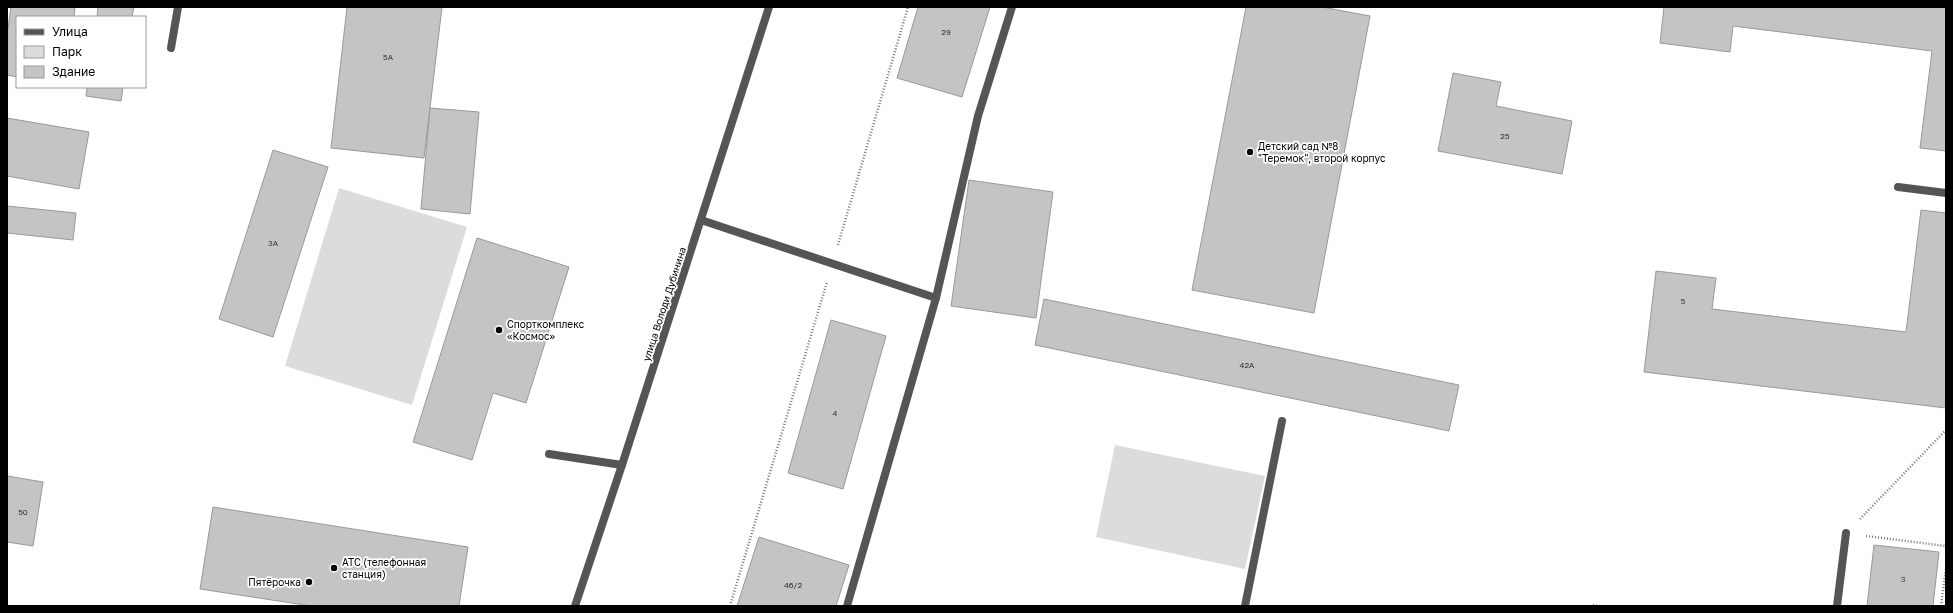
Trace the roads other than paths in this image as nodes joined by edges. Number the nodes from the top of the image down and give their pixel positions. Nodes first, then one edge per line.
1 (178, 7) edge
2 (769, 7) edge
3 (1012, 7) edge
4 (171, 48) dead end
5 (1898, 187) dead end
6 (1946, 192) edge
7 (701, 220) junction
8 (936, 298) junction
9 (1282, 421) dead end
10 (549, 454) dead end
11 (622, 465) junction
12 (1846, 534) road end
13 (575, 606) edge
14 (847, 606) edge
15 (1245, 606) edge
16 (1837, 606) edge

1 - 4 street
2 - 7 street, улица Володи Дубинина
3 - 8 street
5 - 6 street
7 - 8 street
7 - 11 street, улица Володи Дубинина
8 - 14 street
9 - 15 street
10 - 11 street
11 - 13 street, улица Володи Дубинина
12 - 16 street

